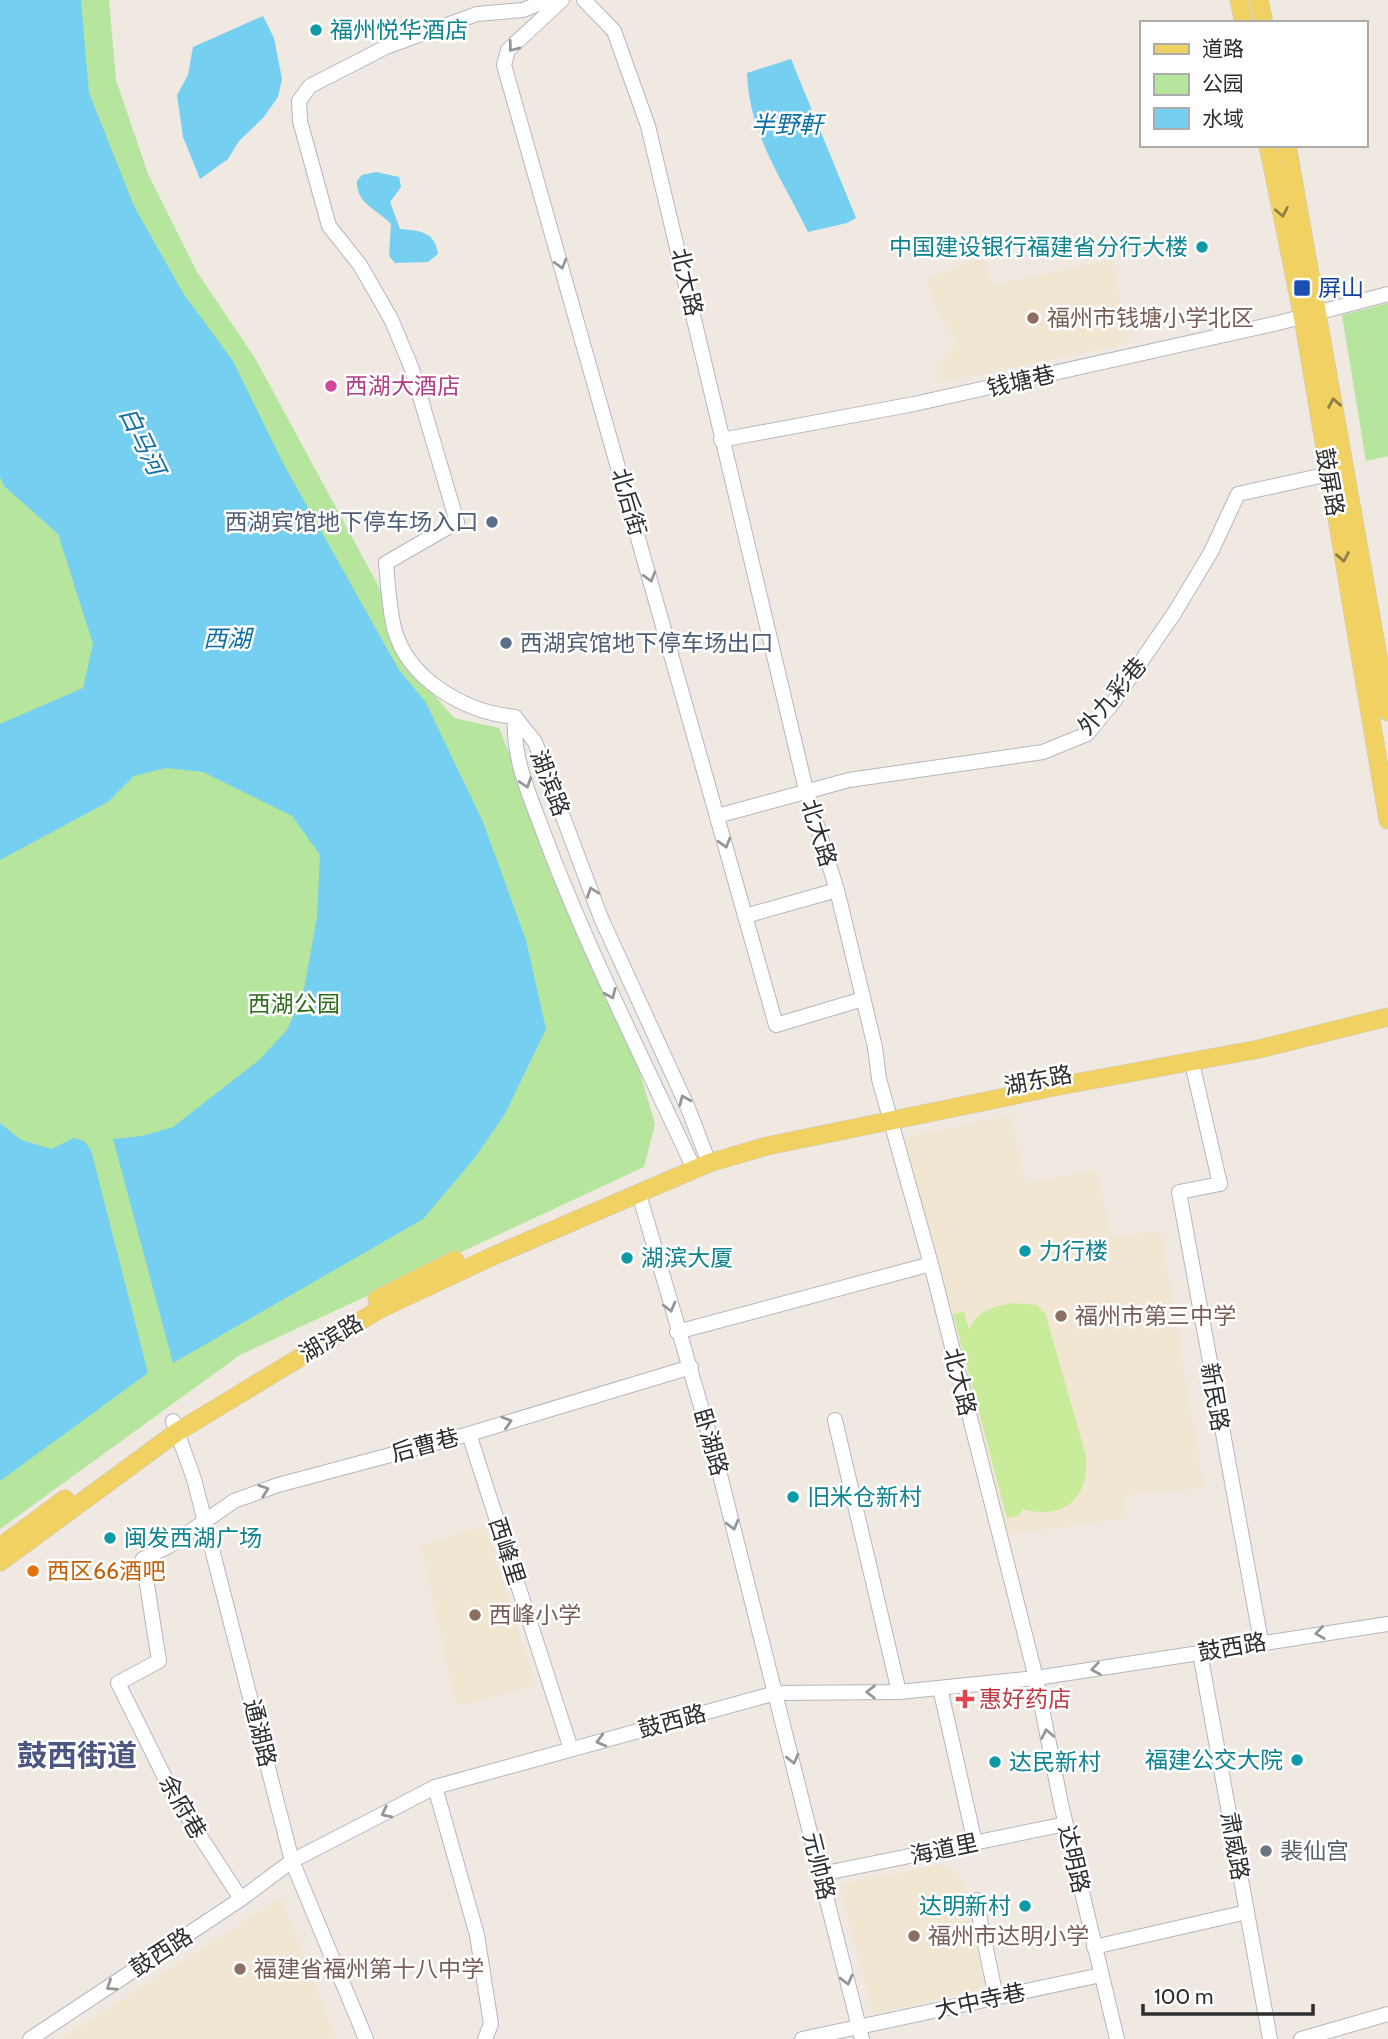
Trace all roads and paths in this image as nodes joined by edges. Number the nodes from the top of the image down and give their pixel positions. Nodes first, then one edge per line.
1 (548, 0) edge
2 (562, 0) edge
3 (584, 0) edge
4 (1239, 0) edge
5 (1259, 0) edge
6 (1244, 21) edge
7 (1264, 21) edge
8 (1269, 147) edge
9 (1287, 147) edge
10 (1388, 294) edge
11 (1311, 316) junction
12 (721, 440) junction
13 (1329, 474) junction
14 (1388, 712) edge
15 (515, 717) junction
16 (806, 790) junction
17 (717, 816) junction
18 (1388, 820) edge
19 (837, 890) junction
20 (745, 916) junction
21 (863, 999) junction
22 (1388, 1006) edge
23 (1388, 1017) edge
24 (1192, 1063) junction
25 (890, 1114) junction
26 (699, 1161) junction
27 (639, 1194) junction
28 (931, 1264) junction
29 (677, 1332) junction
30 (691, 1367) junction
31 (835, 1420) dead end
32 (175, 1427) junction
33 (469, 1434) junction
34 (204, 1522) junction
35 (169, 1546) joint
36 (0, 1547) edge
37 (0, 1562) edge
38 (1388, 1624) edge
39 (1261, 1641) junction
40 (1200, 1653) junction
41 (1036, 1678) junction
42 (940, 1688) junction
43 (899, 1692) junction
44 (776, 1693) junction
45 (570, 1749) junction
46 (435, 1787) junction
47 (1066, 1824) junction
48 (975, 1843) junction
49 (292, 1861) junction
50 (821, 1874) junction
51 (241, 1899) junction
52 (976, 1900) dead end
53 (1247, 1912) junction
54 (1094, 1947) junction
55 (1101, 1975) junction
56 (996, 1997) junction
57 (1388, 2014) edge
58 (860, 2033) edge
59 (30, 2039) edge
60 (366, 2039) edge
61 (485, 2039) edge
62 (802, 2039) edge
63 (1117, 2039) edge
64 (1270, 2039) edge
65 (1301, 2039) edge

1 - 15 street
2 -> 17 street, 北后街
3 - 12 street, 北大路
4 - 6 main road
5 - 7 main road
8 -> 11 main road, 鼓屏路
9 - 11 main road, 鼓屏路
10 - 11 street, 钱塘巷
11 - 12 street, 钱塘巷
11 - 13 main road, 鼓屏路
14 -> 11 main road, 鼓屏路
12 - 16 street, 北大路
13 - 16 street, 外九彩巷
13 -> 18 main road, 鼓屏路
26 -> 15 street, 湖滨路
15 -> 26 street, 湖滨路
16 - 17 street, 外九彩巷
16 - 19 street, 北大路
17 -> 20 street, 北后街
19 - 20 street
19 - 21 street, 北大路
20 - 21 street, 北后街
21 - 25 street, 北大路
22 - 25 main road, 湖东路
23 - 24 main road, 湖东路
24 - 25 main road, 湖东路
24 - 39 street, 新民路
25 - 26 main road, 湖东路
25 - 28 street, 北大路
26 - 27 main road, 湖滨路
26 - 32 main road, 湖滨路
27 -> 29 street, 卧湖路
27 - 32 main road, 湖滨路
28 - 29 street
28 - 41 street, 北大路
29 - 30 street, 卧湖路
33 -> 30 street, 后曹巷
30 -> 44 street, 卧湖路
31 - 43 street
32 - 34 street, 通湖路
32 - 36 main road, 湖滨路
32 - 37 main road, 湖滨路
34 -> 33 street, 后曹巷
33 - 45 street, 西峰里
34 - 35 street, 后曹巷
34 - 49 street, 通湖路
35 - 51 street, 余府巷
38 -> 39 street, 鼓西路
39 - 40 street, 鼓西路
40 -> 41 street, 鼓西路
40 - 53 street, 肃威路
41 - 42 street, 鼓西路
47 -> 41 street, 达明路
42 - 43 street, 鼓西路
42 - 48 street
43 -> 44 street, 鼓西路
44 -> 45 street, 鼓西路
44 -> 50 street, 元帅路
45 - 46 street, 鼓西路
46 -> 49 street, 鼓西路
46 - 61 street
47 - 48 street, 海道里
47 - 54 street, 达明路
48 - 50 street, 海道里
49 - 51 street, 鼓西路
49 - 60 street, 通湖路
50 -> 58 street, 元帅路
51 -> 59 street, 鼓西路
52 - 56 street
53 - 54 street
53 - 64 street, 肃威路
54 - 55 street, 达明路
55 - 56 street, 大中寺巷
55 - 63 street, 达明路
56 - 58 street, 大中寺巷
57 - 65 street
58 - 62 street, 大中寺巷

